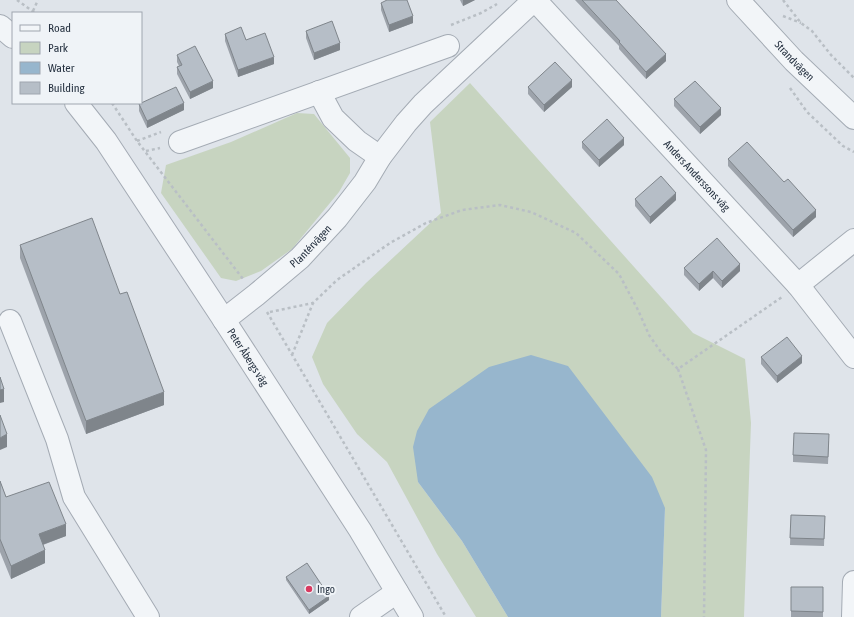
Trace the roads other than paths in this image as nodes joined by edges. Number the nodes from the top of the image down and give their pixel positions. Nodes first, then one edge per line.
1 (535, 0) edge
2 (738, 0) edge
3 (0, 26) edge
4 (12, 36) edge
5 (448, 46) dead end
6 (319, 92) junction
7 (77, 104) edge
8 (854, 118) edge
9 (180, 142) dead end
10 (380, 157) junction
11 (854, 240) edge
12 (798, 285) junction
13 (224, 320) junction
14 (10, 321) dead end
15 (854, 357) edge
16 (854, 582) edge
17 (397, 592) junction
18 (148, 617) edge
19 (361, 617) edge
20 (412, 617) edge
21 (853, 617) edge

1 - 10 street, Plantérvägen
1 - 12 street, Anders Anderssons väg
2 - 8 street, Strandvägen
3 - 4 street
5 - 6 street
6 - 9 street
6 - 10 street
7 - 13 street, Peter Åbergs väg
10 - 13 street, Plantérvägen
11 - 12 street
12 - 15 street, Anders Anderssons väg
13 - 17 street, Peter Åbergs väg
14 - 18 street
16 - 21 street
17 - 19 street
17 - 20 street, Peter Åbergs väg

